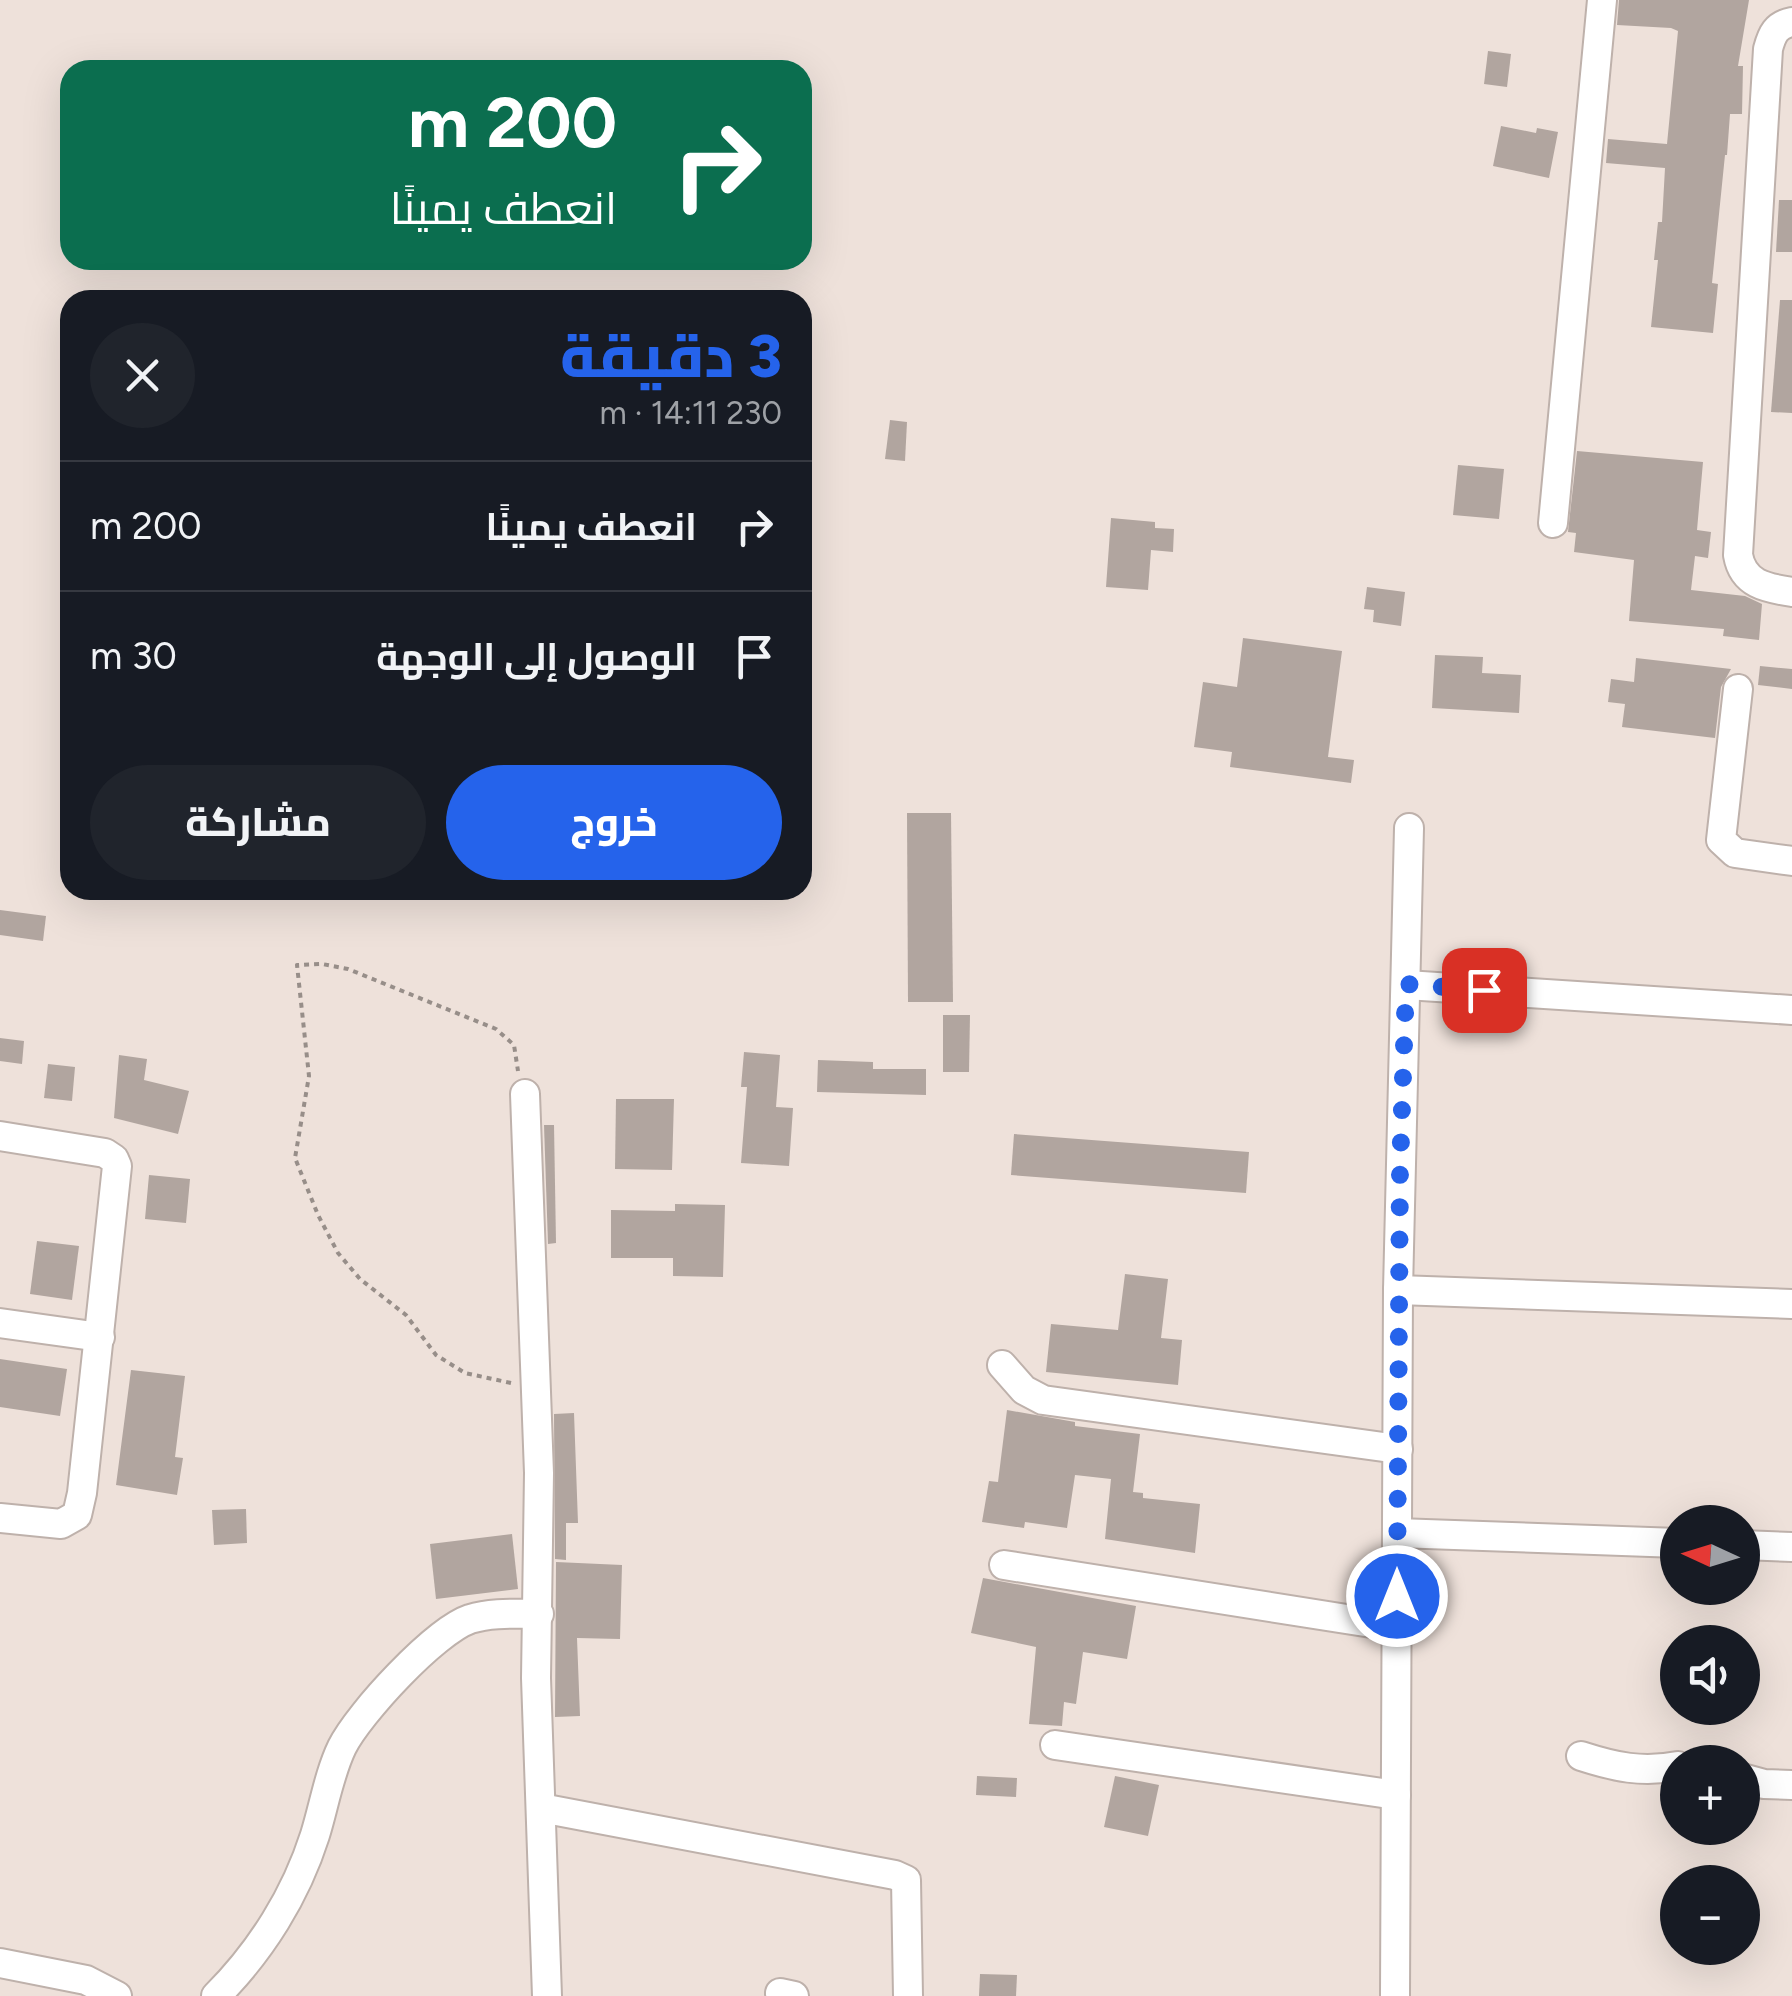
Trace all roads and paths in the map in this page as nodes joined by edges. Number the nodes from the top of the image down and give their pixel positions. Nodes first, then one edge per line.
1 (1602, 0) edge
2 (1792, 22) edge
3 (1553, 523) dead end
4 (1792, 592) edge
5 (1738, 689) dead end
6 (1409, 828) dead end
7 (1792, 860) edge
8 (1406, 984) junction
9 (1792, 1010) edge
10 (525, 1094) joint
11 (0, 1136) edge
12 (1398, 1290) junction
13 (1792, 1304) edge
14 (0, 1324) edge
15 (100, 1337) junction
16 (1002, 1365) dead end
17 (535, 1386) junction
18 (1398, 1449) junction
19 (0, 1518) edge
20 (1397, 1533) junction
21 (1660, 1542) edge
22 (1760, 1546) edge
23 (1792, 1547) edge
24 (1004, 1564) dead end
25 (538, 1614) junction
26 (1397, 1626) junction
27 (1055, 1745) dead end
28 (1582, 1756) dead end
29 (1660, 1770) edge
30 (1760, 1783) edge
31 (1792, 1784) edge
32 (1396, 1795) junction
33 (541, 1808) junction
34 (0, 1963) edge
35 (116, 1995) edge
36 (216, 1996) edge
37 (546, 1996) edge
38 (908, 1996) edge
39 (1395, 1996) edge

1 - 3 street
2 - 4 street
5 - 7 street
6 - 8 street
8 - 9 street
8 - 12 street
10 - 17 street
10 - 17 path
11 - 15 street
12 - 13 street
12 - 18 street
14 - 15 street
15 - 19 street
16 - 18 street
17 - 25 street
18 - 20 street
20 - 21 street
20 - 26 street
22 - 23 street
24 - 26 street
25 - 33 street
25 - 36 street
26 - 32 street
27 - 32 street
28 - 29 street
30 - 31 street
32 - 39 street
33 - 37 street
33 - 38 street
34 - 35 street

